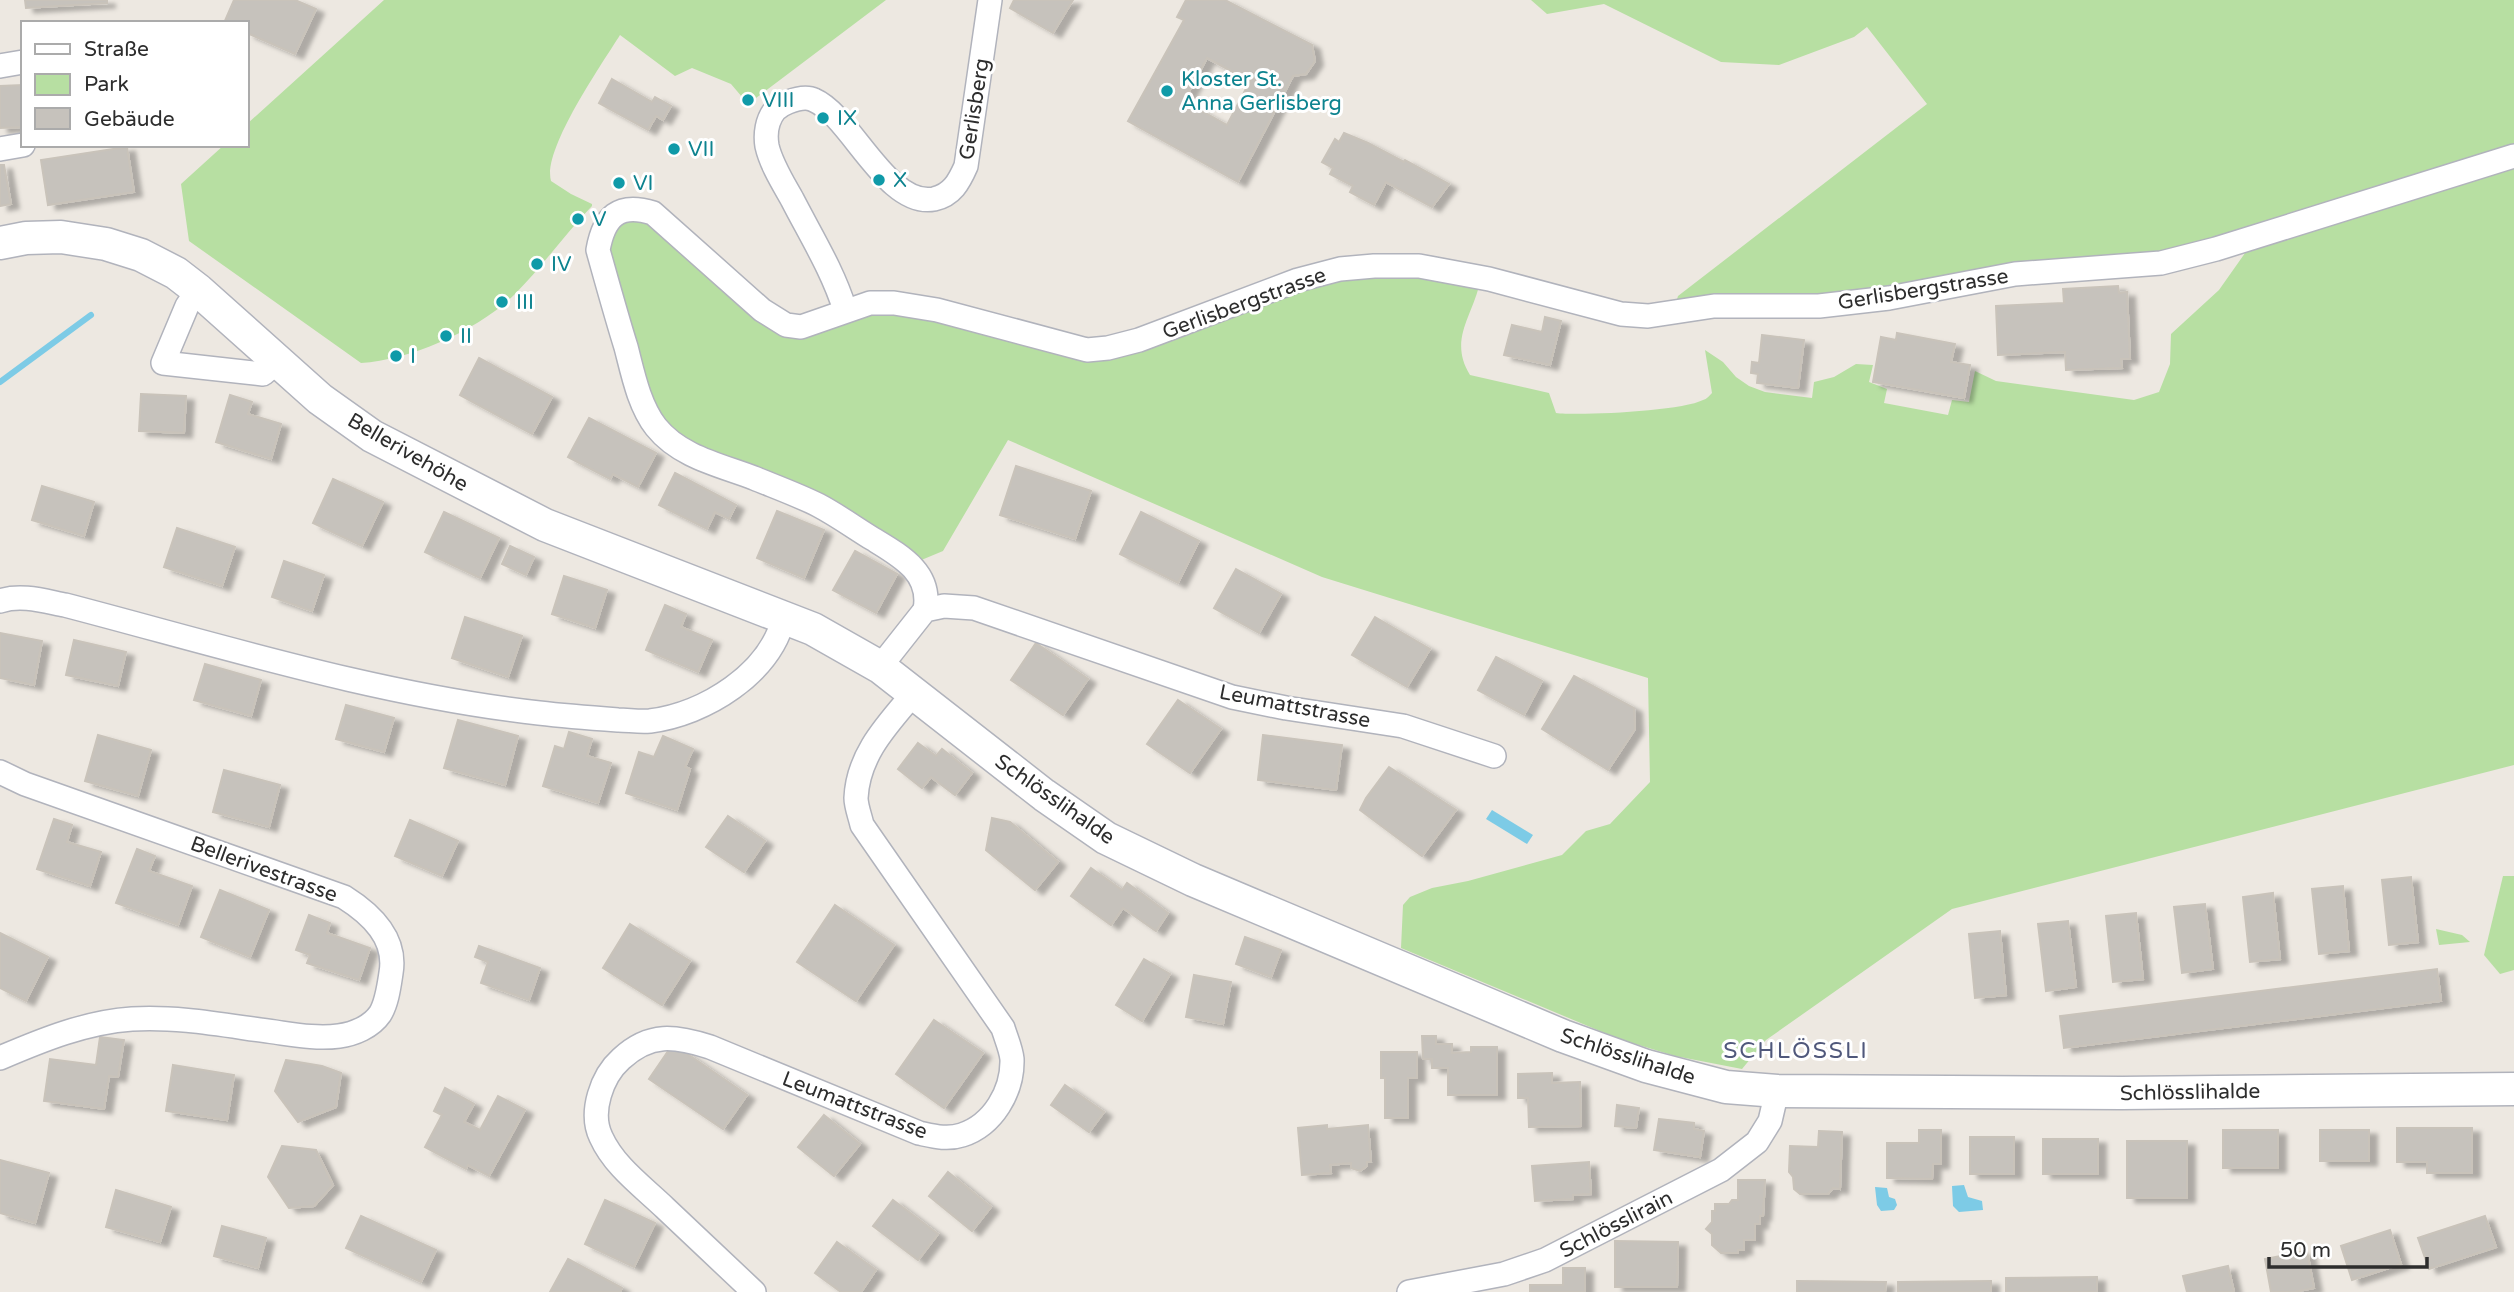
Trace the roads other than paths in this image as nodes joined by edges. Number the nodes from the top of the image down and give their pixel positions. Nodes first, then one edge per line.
1 (990, 0) edge
2 (21, 62) edge
3 (0, 66) edge
4 (21, 145) edge
5 (0, 149) edge
6 (2514, 156) edge
7 (0, 243) edge
8 (198, 290) junction
9 (845, 310) junction
10 (277, 362) junction
11 (0, 601) edge
12 (925, 610) junction
13 (784, 617) junction
14 (843, 647) joint
15 (880, 667) junction
16 (914, 693) junction
17 (1494, 756) dead end
18 (0, 772) edge
19 (0, 1058) edge
20 (2514, 1089) edge
21 (1777, 1091) junction
22 (754, 1292) edge
23 (1409, 1292) edge

1 - 9 street, Gerlisberg
2 - 3 street
4 - 5 street
6 - 9 street, Gerlisbergstrasse
7 - 8 main road, Bellerivehöhe
8 - 10 main road, Bellerivehöhe
8 - 10 street
9 - 12 street, Gerlisbergstrasse
10 - 13 main road, Bellerivehöhe
11 - 13 street
12 - 15 street
12 - 17 street, Leumattstrasse
13 - 14 main road, Bellerivehöhe
14 - 15 main road, Schlösslihalde
15 - 16 main road, Schlösslihalde
16 - 21 main road, Schlösslihalde
16 - 22 street, Leumattstrasse
18 - 19 street, Bellerivestrasse
20 - 21 main road, Schlösslihalde
21 - 23 street, Schlösslirain

